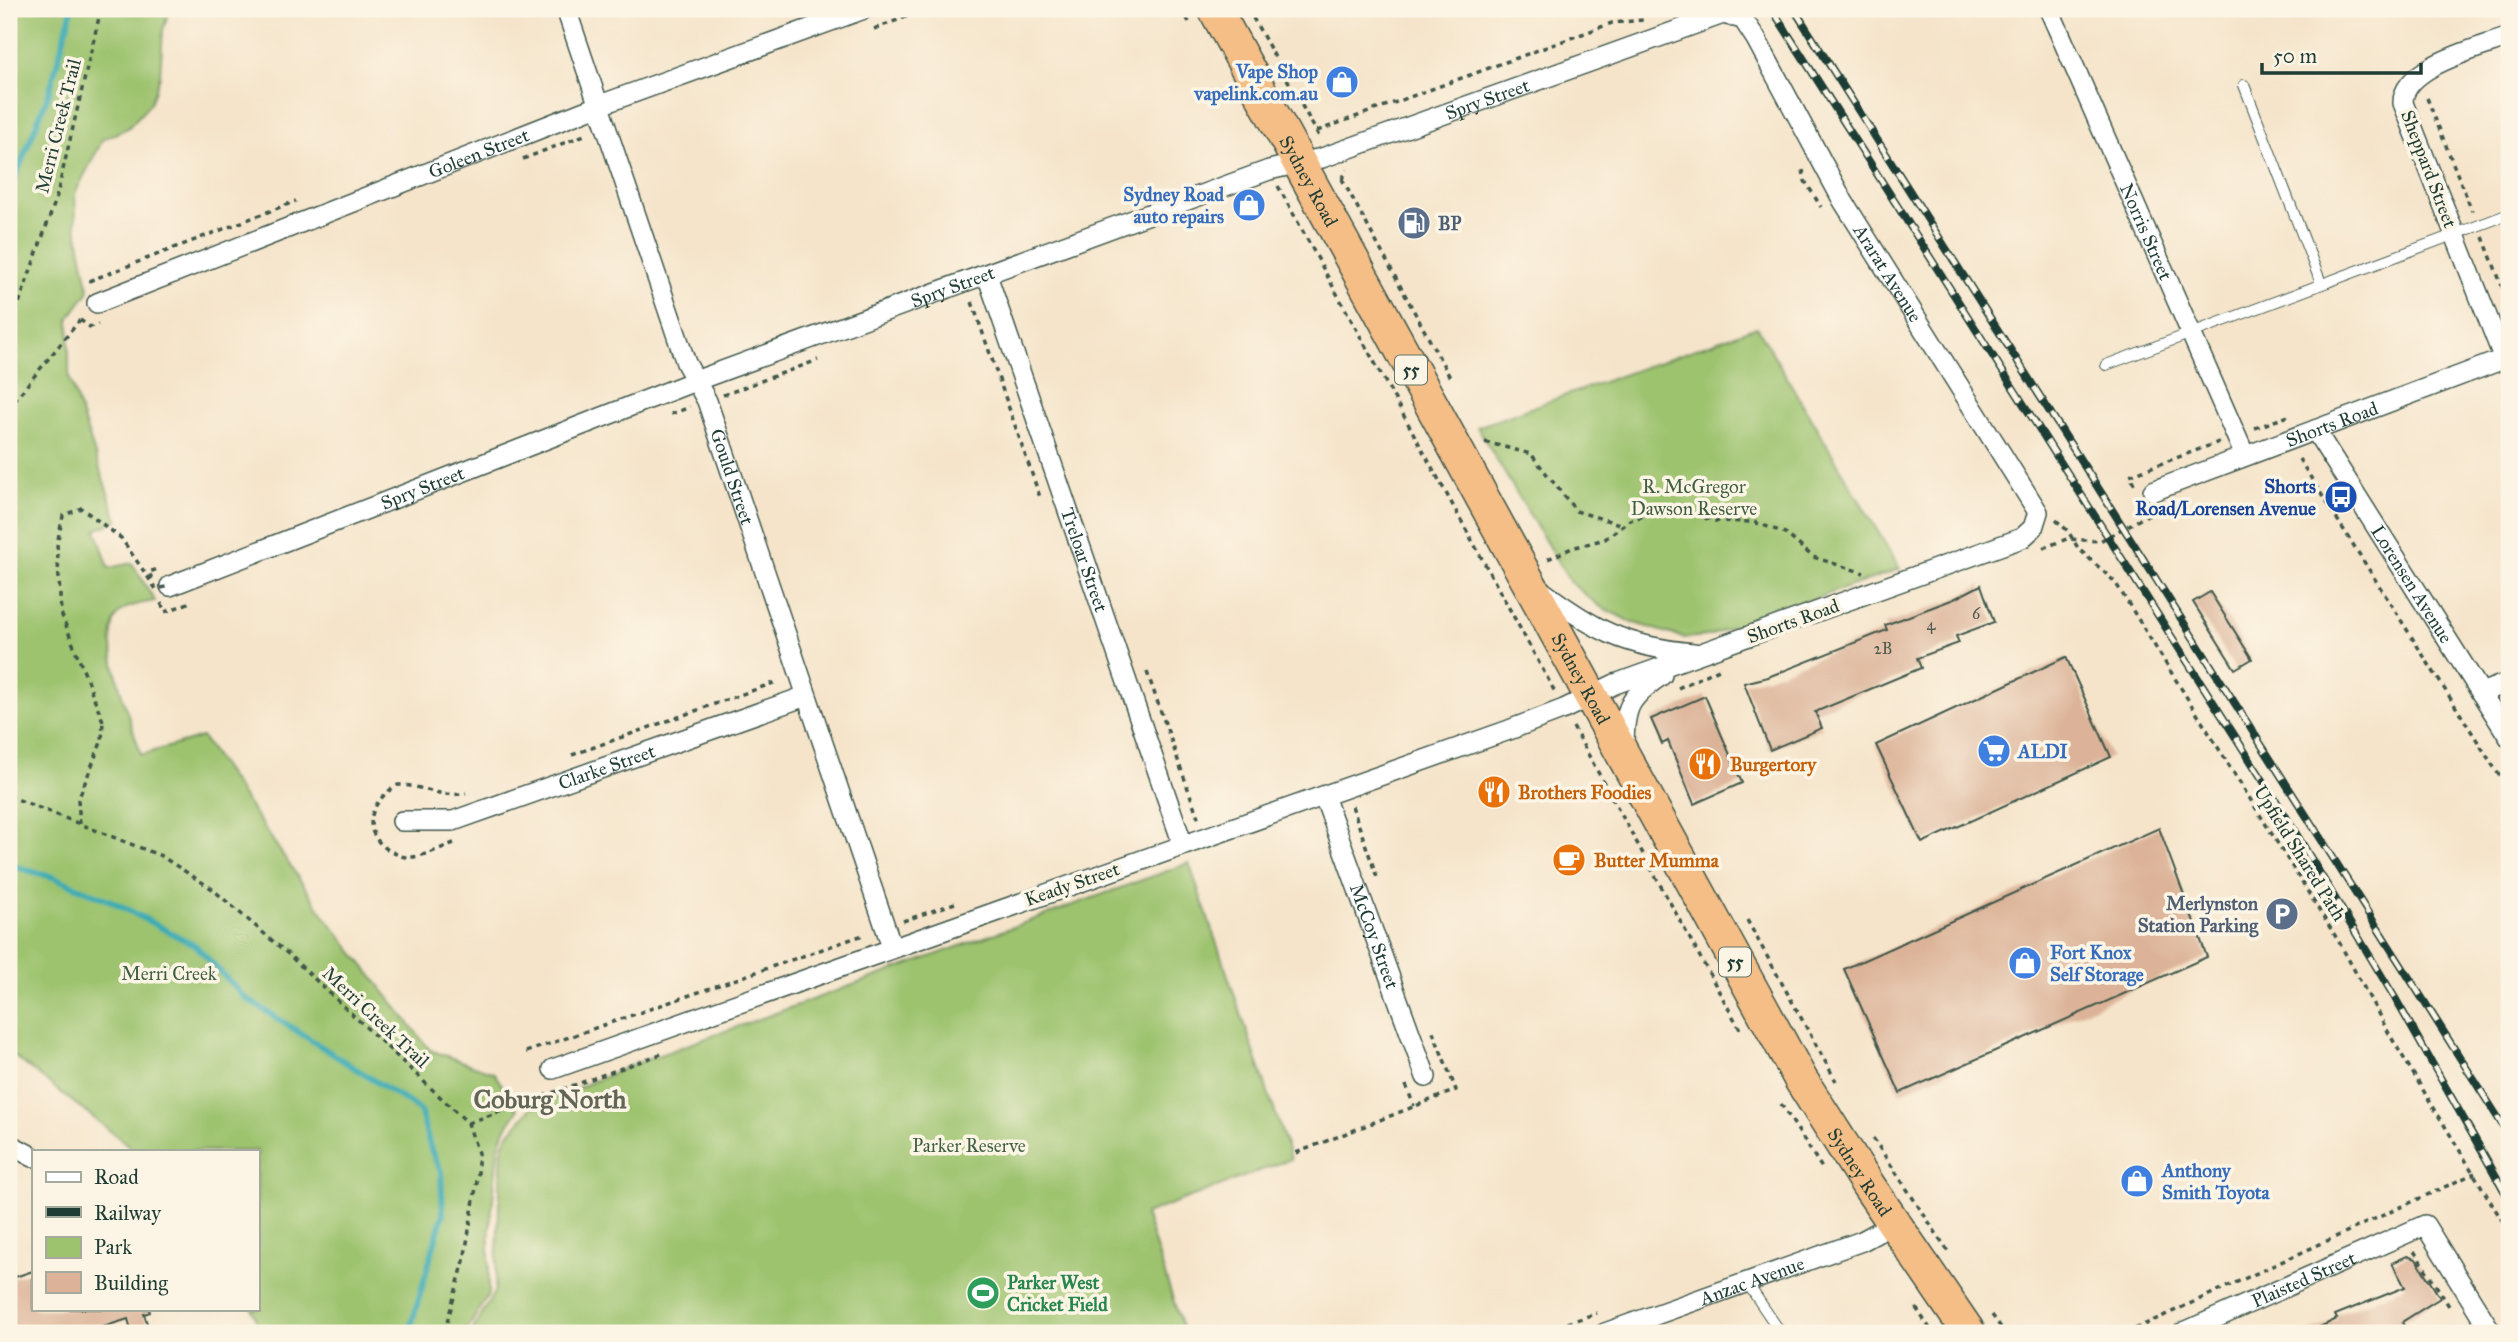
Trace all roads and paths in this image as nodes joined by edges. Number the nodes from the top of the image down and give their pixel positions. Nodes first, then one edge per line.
1 (101, 9) edge
2 (566, 9) edge
3 (863, 9) edge
4 (927, 9) edge
5 (1182, 9) edge
6 (1248, 9) edge
7 (2049, 9) edge
8 (1743, 19) joint
9 (1655, 20) dead end
10 (1205, 21) edge
11 (864, 32) dead end
12 (2509, 37) edge
13 (2244, 85) dead end
14 (2423, 89) dead end
15 (600, 105) junction
16 (607, 127) junction
17 (1316, 131) junction
18 (516, 162) dead end
19 (1299, 162) junction
20 (1353, 162) dead end
21 (1802, 169) dead end
22 (1342, 179) junction
23 (1824, 212) dead end
24 (2509, 214) edge
25 (2479, 226) junction
26 (2455, 235) junction
27 (987, 275) junction
28 (2321, 283) junction
29 (2509, 304) edge
30 (100, 312) junction
31 (80, 320) junction
32 (2192, 332) junction
33 (2507, 358) edge
34 (2106, 365) dead end
35 (695, 382) junction
36 (1454, 384) dead end
37 (12, 403) junction
38 (9, 411) edge
39 (2315, 430) junction
40 (1479, 431) dead end
41 (1485, 442) junction
42 (1491, 454) dead end
43 (2245, 456) junction
44 (2299, 459) dead end
45 (2153, 491) dead end
46 (2159, 510) dead end
47 (2037, 521) junction
48 (1623, 525) junction
49 (2090, 541) dead end
50 (1542, 548) dead end
51 (1542, 568) junction
52 (1861, 580) dead end
53 (170, 586) joint
54 (1692, 657) junction
55 (2509, 682) edge
56 (1555, 693) dead end
57 (2482, 693) junction
58 (806, 696) junction
59 (1589, 696) junction
60 (2509, 737) edge
61 (1624, 761) junction
62 (2509, 791) edge
63 (9, 796) edge
64 (1324, 796) junction
65 (402, 821) dead end
66 (80, 824) junction
67 (1183, 845) junction
68 (1744, 915) dead end
69 (892, 947) junction
70 (553, 1069) dead end
71 (1426, 1077) dead end
72 (1842, 1091) dead end
73 (526, 1103) dead end
74 (1414, 1106) dead end
75 (468, 1123) junction
76 (1871, 1135) dead end
77 (9, 1144) edge
78 (1296, 1153) dead end
79 (32, 1156) edge
80 (2475, 1173) junction
81 (1895, 1223) junction
82 (2509, 1232) edge
83 (2402, 1256) dead end
84 (1953, 1258) dead end
85 (1747, 1283) junction
86 (2451, 1310) dead end
87 (1980, 1323) edge
88 (444, 1333) edge
89 (1605, 1333) edge
90 (1781, 1333) edge
91 (2005, 1333) edge
92 (2126, 1333) edge
93 (2182, 1333) edge
94 (2492, 1333) edge

1 - 37 path, Merri Creek Trail
2 - 15 street, Gould Street
3 - 15 street, Goleen Street
4 - 11 path
5 - 10 path
6 - 17 path
7 - 32 street, Norris Street
8 - 19 street, Spry Street
8 - 47 street, Ararat Avenue
9 - 17 path
10 - 19 highway, Sydney Road / 55
12 - 26 street, Sheppard Street
13 - 28 lane
14 - 25 path
15 - 16 street, Gould Street
15 - 30 street, Goleen Street
16 - 18 path
16 - 35 street, Gould Street
17 - 19 path
19 - 22 path
19 - 27 street, Spry Street
19 - 51 highway, Sydney Road / 55
19 - 56 path
20 - 22 path
21 - 23 path
22 - 36 path
24 - 25 lane
25 - 26 lane
25 - 29 path
26 - 28 lane
26 - 33 street, Sheppard Street
27 - 35 street, Spry Street
27 - 67 street, Treloar Street
28 - 32 lane
30 - 31 path
30 - 31 path
31 - 37 path
32 - 34 lane
32 - 43 street, Norris Street
33 - 39 street, Shorts Road
35 - 53 street, Spry Street
35 - 58 street, Gould Street
37 - 38 path, Merri Creek Trail
39 - 43 street, Shorts Road
39 - 57 street, Lorensen Avenue
40 - 41 path
41 - 42 path
41 - 48 path
43 - 45 street, Shorts Road
44 - 62 path
46 - 49 path
47 - 54 street, Shorts Road
47 - 80 path, Upfield Shared Path
48 - 51 path
48 - 52 path
50 - 51 path
51 - 54 street, Shorts Road
51 - 59 highway, Sydney Road / 55
53 - 66 path, bridge
54 - 59 street, Shorts Road
54 - 61 street, Shorts Road
55 - 57 street
57 - 60 street, Lorensen Avenue
58 - 65 street, Clarke Street
58 - 69 street, Gould Street
59 - 61 highway, Sydney Road / 55
59 - 64 street, Keady Street
61 - 81 highway, Sydney Road / 55
63 - 66 path, Merri Creek Trail
64 - 67 street, Keady Street
64 - 71 street, McCoy Street
66 - 75 path, Merri Creek Trail
67 - 69 street, Keady Street
68 - 72 path
69 - 70 street, Keady Street
73 - 75 path
74 - 78 path
75 - 88 path
76 - 84 path
77 - 79 street
80 - 82 path, Upfield Shared Path
80 - 92 path
81 - 85 street, Anzac Avenue
81 - 87 highway, Sydney Road / 55
83 - 86 path
85 - 89 street, Anzac Avenue
85 - 90 lane
87 - 91 path
93 - 94 street, Plaisted Street

